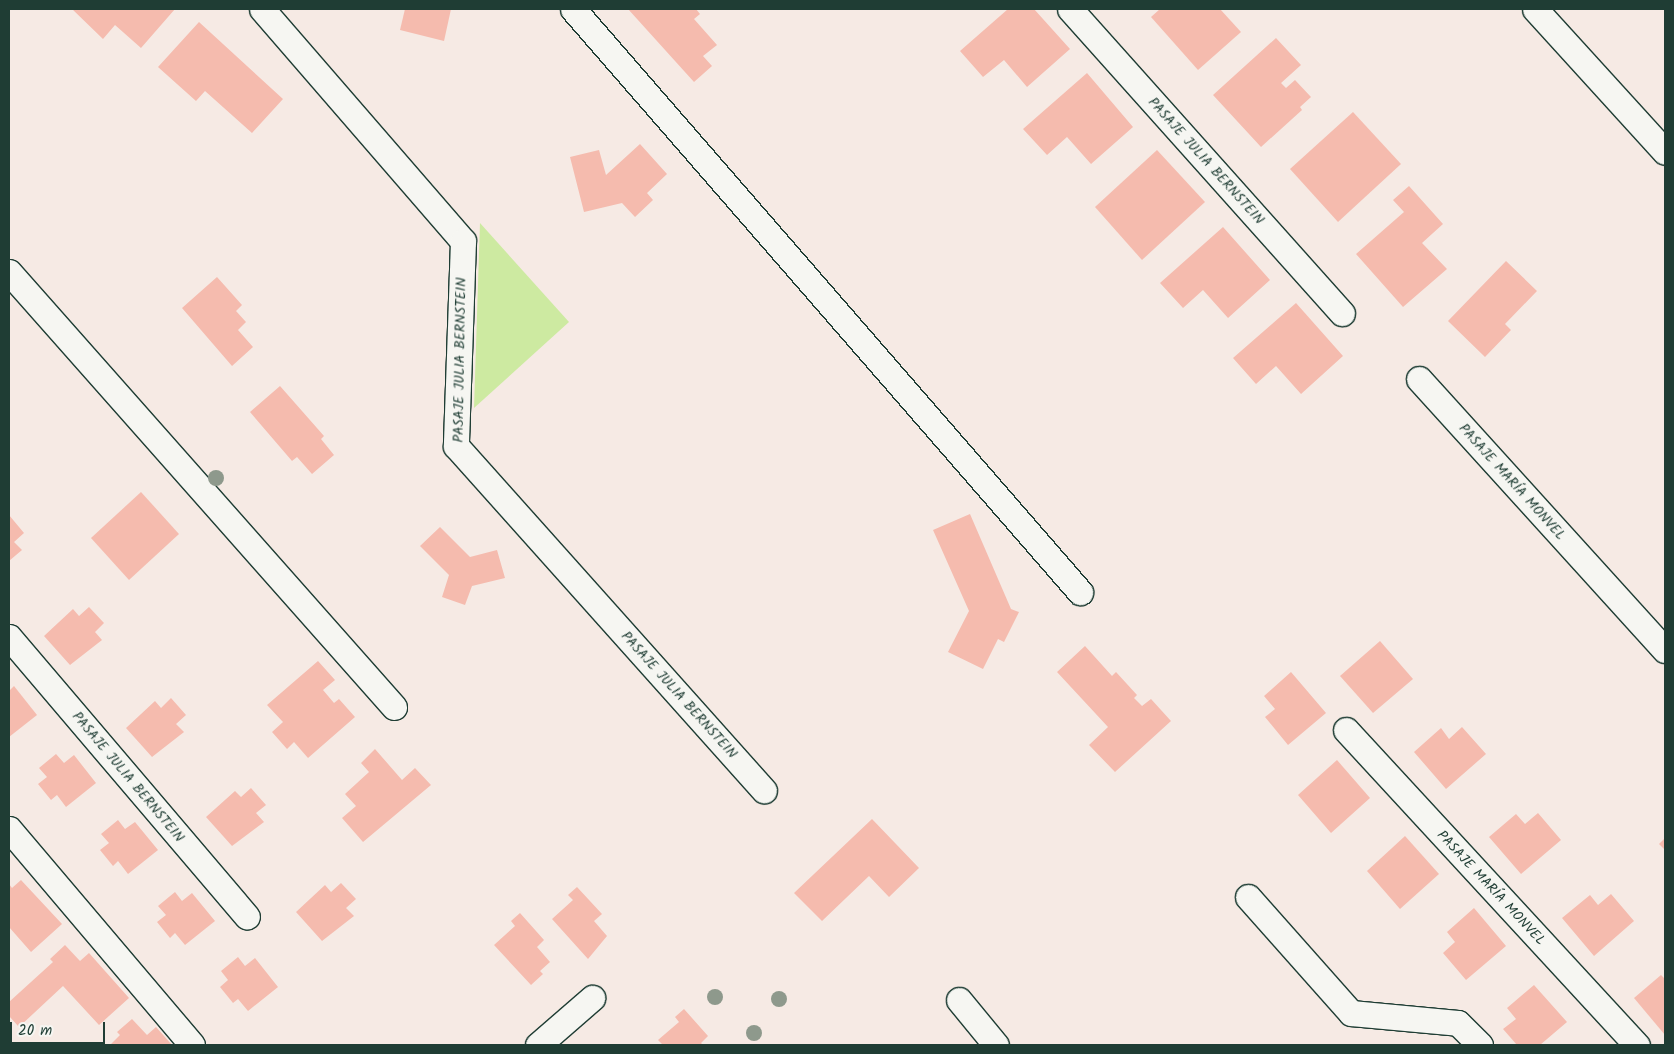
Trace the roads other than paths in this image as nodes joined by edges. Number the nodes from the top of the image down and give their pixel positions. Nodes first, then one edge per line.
1 (262, 9) edge
2 (573, 9) edge
3 (1070, 9) edge
4 (1535, 9) edge
5 (1665, 152) edge
6 (9, 272) edge
7 (1342, 313) dead end
8 (1419, 379) dead end
9 (1080, 592) dead end
10 (9, 637) edge
11 (1665, 650) edge
12 (394, 707) dead end
13 (1346, 730) dead end
14 (764, 790) dead end
15 (9, 829) edge
16 (1248, 898) dead end
17 (247, 917) dead end
18 (592, 998) dead end
19 (959, 1000) dead end
20 (192, 1045) edge
21 (538, 1045) edge
22 (996, 1045) edge
23 (1480, 1045) edge
24 (1637, 1045) edge

1 - 14 street, PASAJE JULIA BERNSTEIN
2 - 9 street
3 - 7 street, PASAJE JULIA BERNSTEIN
4 - 5 street
6 - 12 street
8 - 11 street, PASAJE MARÍA MONVEL
10 - 17 street, PASAJE JULIA BERNSTEIN
13 - 24 street, PASAJE MARÍA MONVEL
15 - 20 street
16 - 23 street
18 - 21 street
19 - 22 street

